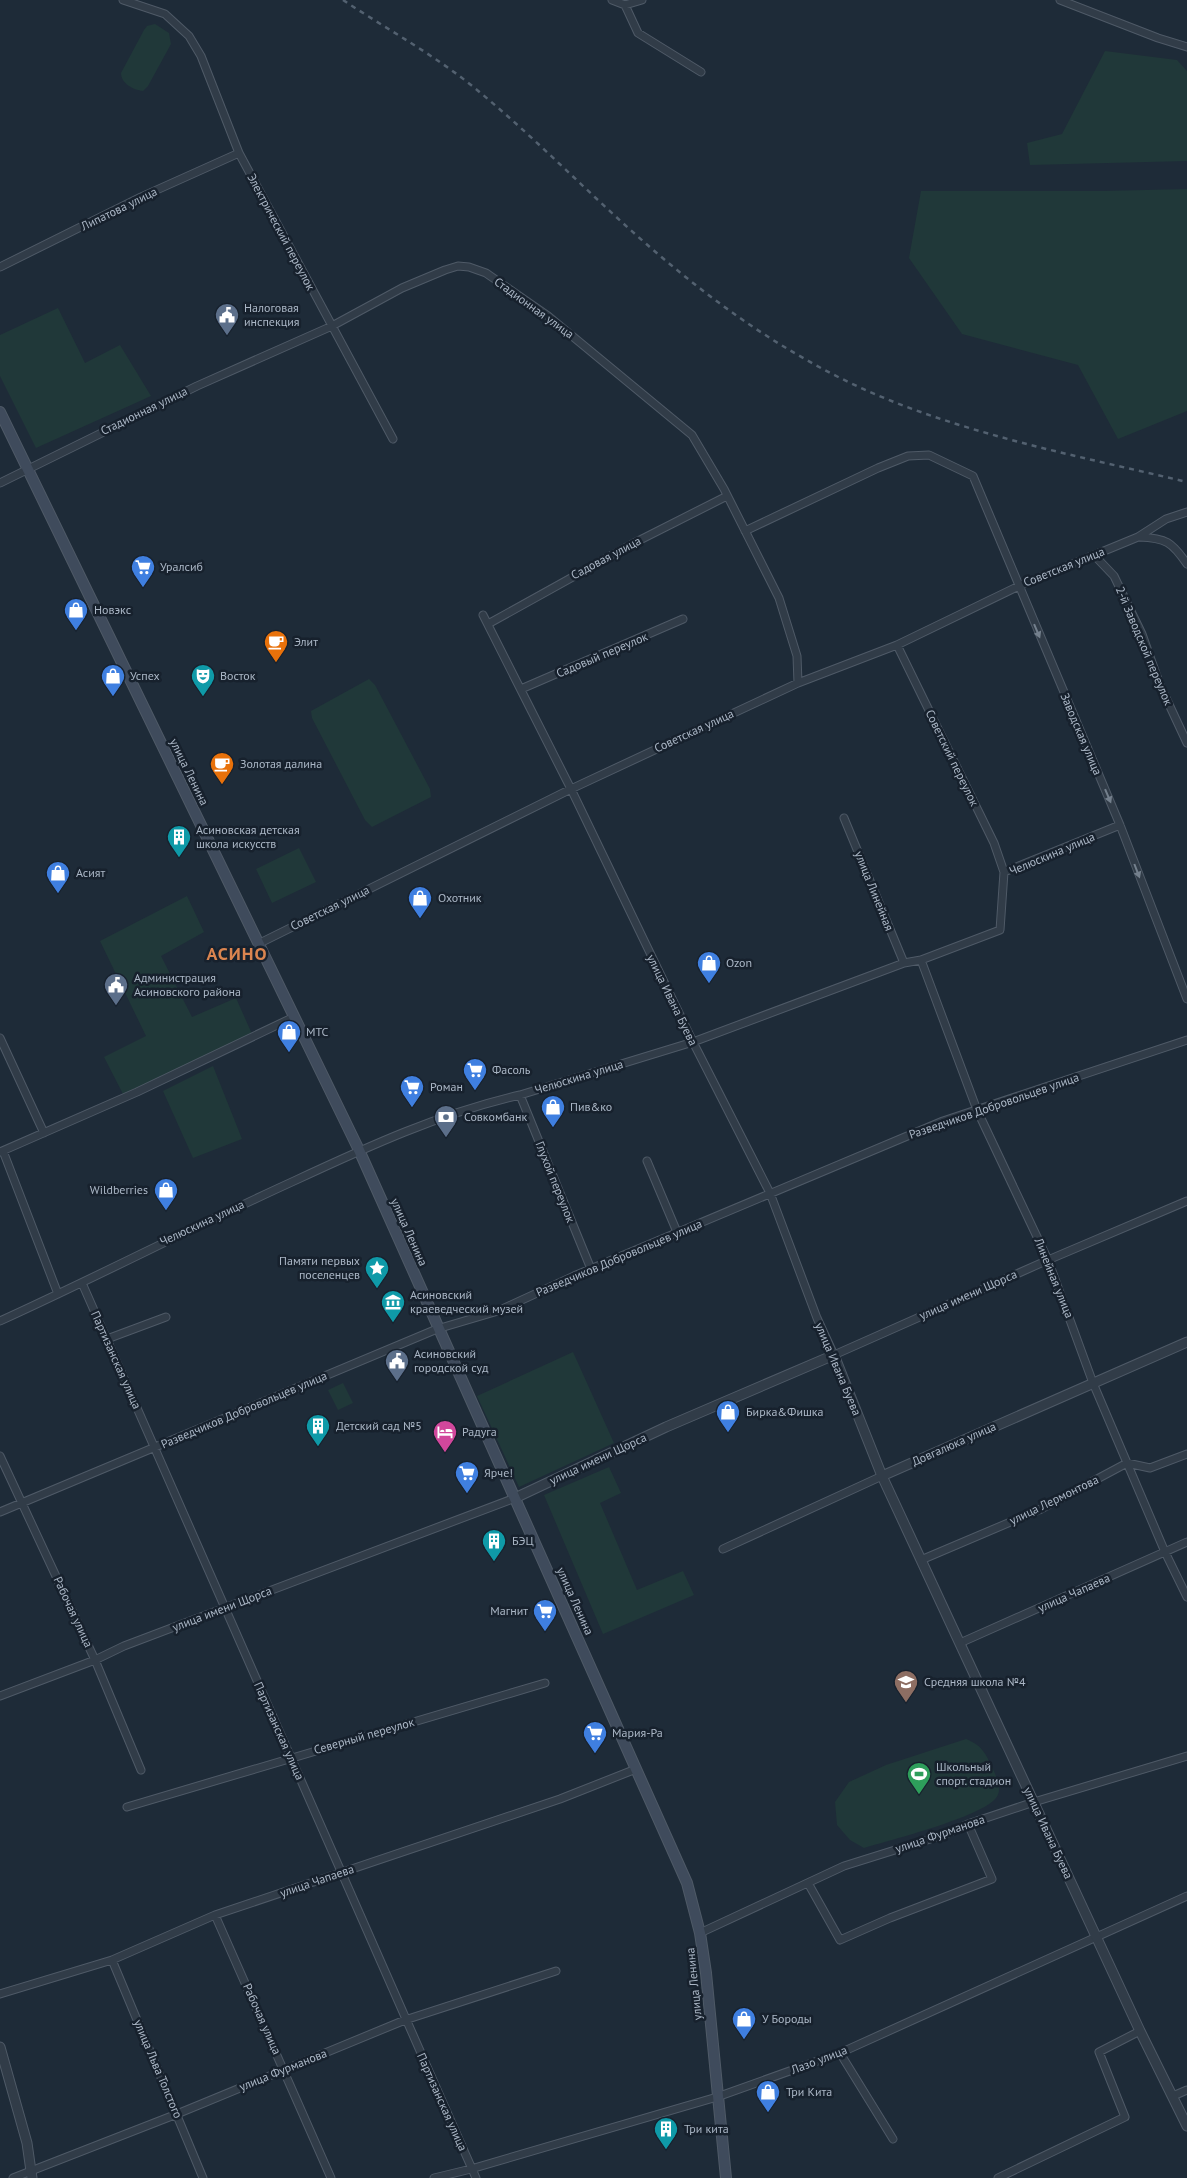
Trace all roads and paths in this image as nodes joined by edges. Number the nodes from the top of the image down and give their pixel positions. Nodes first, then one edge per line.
1 (123, 0) edge
2 (612, 0) edge
3 (1060, 0) edge
4 (641, 1) edge
5 (625, 6) junction
6 (1187, 47) edge
7 (701, 72) dead end
8 (239, 153) junction
9 (0, 267) edge
10 (332, 326) junction
11 (0, 412) edge
12 (393, 439) dead end
13 (28, 469) junction
14 (0, 483) edge
15 (727, 496) junction
16 (1187, 512) edge
17 (745, 531) junction
18 (1138, 537) junction
19 (1094, 555) junction
20 (1187, 564) edge
21 (1018, 586) junction
22 (483, 615) dead end
23 (683, 619) dead end
24 (488, 624) junction
25 (896, 645) junction
26 (798, 682) junction
27 (521, 689) junction
28 (1187, 743) edge
29 (571, 789) junction
30 (844, 818) dead end
31 (1120, 825) junction
32 (1004, 872) junction
33 (258, 944) junction
34 (921, 960) junction
35 (904, 963) junction
36 (1187, 999) edge
37 (294, 1017) junction
38 (0, 1038) edge
39 (1187, 1040) edge
40 (693, 1042) junction
41 (520, 1095) junction
42 (977, 1110) junction
43 (44, 1133) junction
44 (359, 1150) junction
45 (1, 1152) edge
46 (647, 1161) dead end
47 (770, 1193) junction
48 (1187, 1201) edge
49 (677, 1232) junction
50 (1048, 1260) junction
51 (591, 1268) junction
52 (82, 1283) junction
53 (58, 1294) junction
54 (166, 1317) dead end
55 (0, 1321) edge
56 (437, 1329) junction
57 (107, 1339) junction
58 (1187, 1342) edge
59 (834, 1354) junction
60 (1093, 1384) junction
61 (156, 1448) junction
62 (1187, 1454) edge
63 (0, 1456) edge
64 (1127, 1463) junction
65 (882, 1476) junction
66 (516, 1498) junction
67 (22, 1503) junction
68 (0, 1512) edge
69 (1187, 1542) edge
70 (723, 1549) dead end
71 (1165, 1552) junction
72 (921, 1560) junction
73 (1187, 1597) edge
74 (224, 1608) junction
75 (960, 1643) junction
76 (96, 1660) junction
77 (545, 1683) dead end
78 (0, 1696) edge
79 (1187, 1756) edge
80 (291, 1757) junction
81 (141, 1770) dead end
82 (636, 1770) junction
83 (1034, 1802) junction
84 (127, 1808) dead end
85 (968, 1824) junction
86 (343, 1872) junction
87 (808, 1884) junction
88 (1187, 1896) edge
89 (215, 1915) junction
90 (700, 1933) junction
91 (1096, 1936) junction
92 (112, 1960) junction
93 (556, 1971) dead end
94 (0, 1994) edge
95 (405, 2020) junction
96 (1140, 2030) junction
97 (0, 2047) edge
98 (840, 2053) junction
99 (285, 2070) junction
100 (1187, 2090) edge
101 (1173, 2096) junction
102 (717, 2097) junction
103 (176, 2114) junction
104 (1187, 2126) edge
105 (893, 2139) dead end
106 (471, 2169) junction
107 (32, 2174) edge
108 (13, 2178) edge
109 (203, 2178) edge
110 (332, 2178) edge
111 (434, 2178) edge
112 (476, 2178) edge
113 (726, 2178) edge
114 (998, 2178) edge

1 - 8 street, Электрический переулок
2 - 5 street
3 - 6 street
4 - 5 street
5 - 7 street
8 - 9 street, Липатова улица
8 - 10 street, Электрический переулок
10 - 12 street, Электрический переулок
10 - 13 street, Стадионная улица
10 - 15 street, Стадионная улица
11 - 13 main road, улица Ленина
13 - 14 street, Стадионная улица
13 - 33 main road, улица Ленина
15 - 17 street, Стадионная улица
15 - 24 street, Садовая улица
16 - 18 street, Советская улица
17 - 21 street, Заводская улица
17 - 26 street, Стадионная улица
18 - 19 street, Советская улица
18 - 20 street
19 - 21 street, Советская улица
19 - 28 street, 2-й Заводской переулок
21 - 25 street, Советская улица
21 -> 31 street, Заводская улица
22 - 24 street, улица Ивана Буева
23 - 27 street, Садовый переулок
24 - 27 street, улица Ивана Буева
25 - 26 street, Советская улица
25 - 32 street, Советский переулок
26 - 29 street, Советская улица
27 - 29 street, улица Ивана Буева
29 - 33 street, Советская улица
29 - 40 street, улица Ивана Буева
30 - 35 street, улица Линейная
31 - 32 street, Челюскина улица
31 -> 36 street, Заводская улица
32 - 34 street, Челюскина улица
33 - 37 main road, улица Ленина
34 - 35 street, Челюскина улица
34 - 42 street, Линейная улица
35 - 40 street, Челюскина улица
37 - 43 street
37 - 44 main road, улица Ленина
38 - 43 street
39 - 42 street, Разведчиков Добровольцев улица
40 - 41 street, Челюскина улица
40 - 47 street, улица Ивана Буева
41 - 44 street, Челюскина улица
41 - 51 street, Глухой переулок
42 - 47 street, Разведчиков Добровольцев улица
42 - 50 street, Линейная улица
43 - 45 street
44 - 52 street, Челюскина улица
44 - 56 main road, улица Ленина
45 - 53 street
46 - 49 street
47 - 49 street, Разведчиков Добровольцев улица
47 - 59 street, улица Ивана Буева
48 - 50 street, улица имени Щорса
49 - 51 street, Разведчиков Добровольцев улица
50 - 59 street, улица имени Щорса
50 - 60 street, Линейная улица
51 - 56 street, Разведчиков Добровольцев улица
52 - 53 street, Челюскина улица
52 - 57 street, Партизанская улица
53 - 55 street, Челюскина улица
54 - 57 street
56 - 61 street, Разведчиков Добровольцев улица
56 - 66 main road, улица Ленина
57 - 61 street, Партизанская улица
58 - 60 street, Довгалюка улица
59 - 65 street, улица Ивана Буева
59 - 66 street, улица имени Щорса
60 - 64 street, Линейная улица
60 - 65 street, Довгалюка улица
61 - 67 street, Разведчиков Добровольцев улица
61 - 74 street, Партизанская улица
62 - 64 street
63 - 67 street, Рабочая улица
64 - 71 street, Линейная улица
64 - 72 street, улица Лермонтова
65 - 70 street, Довгалюка улица
65 - 72 street, улица Ивана Буева
66 - 74 street, улица имени Щорса
66 - 82 main road, улица Ленина
67 - 68 street, Разведчиков Добровольцев улица
67 - 76 street, Рабочая улица
69 - 71 street, улица Чапаева
71 - 73 street, Линейная улица
71 - 75 street, улица Чапаева
72 - 75 street, улица Ивана Буева
74 - 76 street, улица имени Щорса
74 - 80 street, Партизанская улица
75 - 83 street, улица Ивана Буева
76 - 78 street, улица имени Щорса
76 - 81 street, Рабочая улица
77 - 80 street, Северный переулок
79 - 83 street, улица Фурманова
80 - 84 street, Северный переулок
80 - 86 street, Партизанская улица
82 - 86 street, улица Чапаева
82 - 90 main road, улица Ленина
83 - 85 street, улица Фурманова
83 - 91 street, улица Ивана Буева
85 - 87 street, улица Фурманова
85 - 87 street
86 - 89 street, улица Чапаева
86 - 95 street, Партизанская улица
87 - 90 street, улица Фурманова
88 - 91 street, Лазо улица
89 - 92 street, улица Чапаева
89 - 99 street, Рабочая улица
90 - 102 main road, улица Ленина
91 - 96 street, улица Ивана Буева
91 - 98 street, Лазо улица
92 - 94 street, улица Чапаева
92 - 103 street, улица Льва Толстого
93 - 95 street, улица Фурманова
95 - 99 street, улица Фурманова
95 - 106 street, Партизанская улица
96 - 101 street, улица Ивана Буева
96 - 114 street
97 - 107 street
98 - 102 street, Лазо улица
98 - 105 street
99 - 103 street, улица Фурманова
99 - 110 street, Рабочая улица
100 - 101 street
101 - 104 street, улица Ивана Буева
102 - 106 street, Лазо улица
102 - 113 main road, улица Ленина
103 - 107 street, улица Фурманова
103 - 109 street, улица Льва Толстого
106 - 111 street, Лазо улица
106 - 112 street, Партизанская улица
107 - 108 street, улица Фурманова

